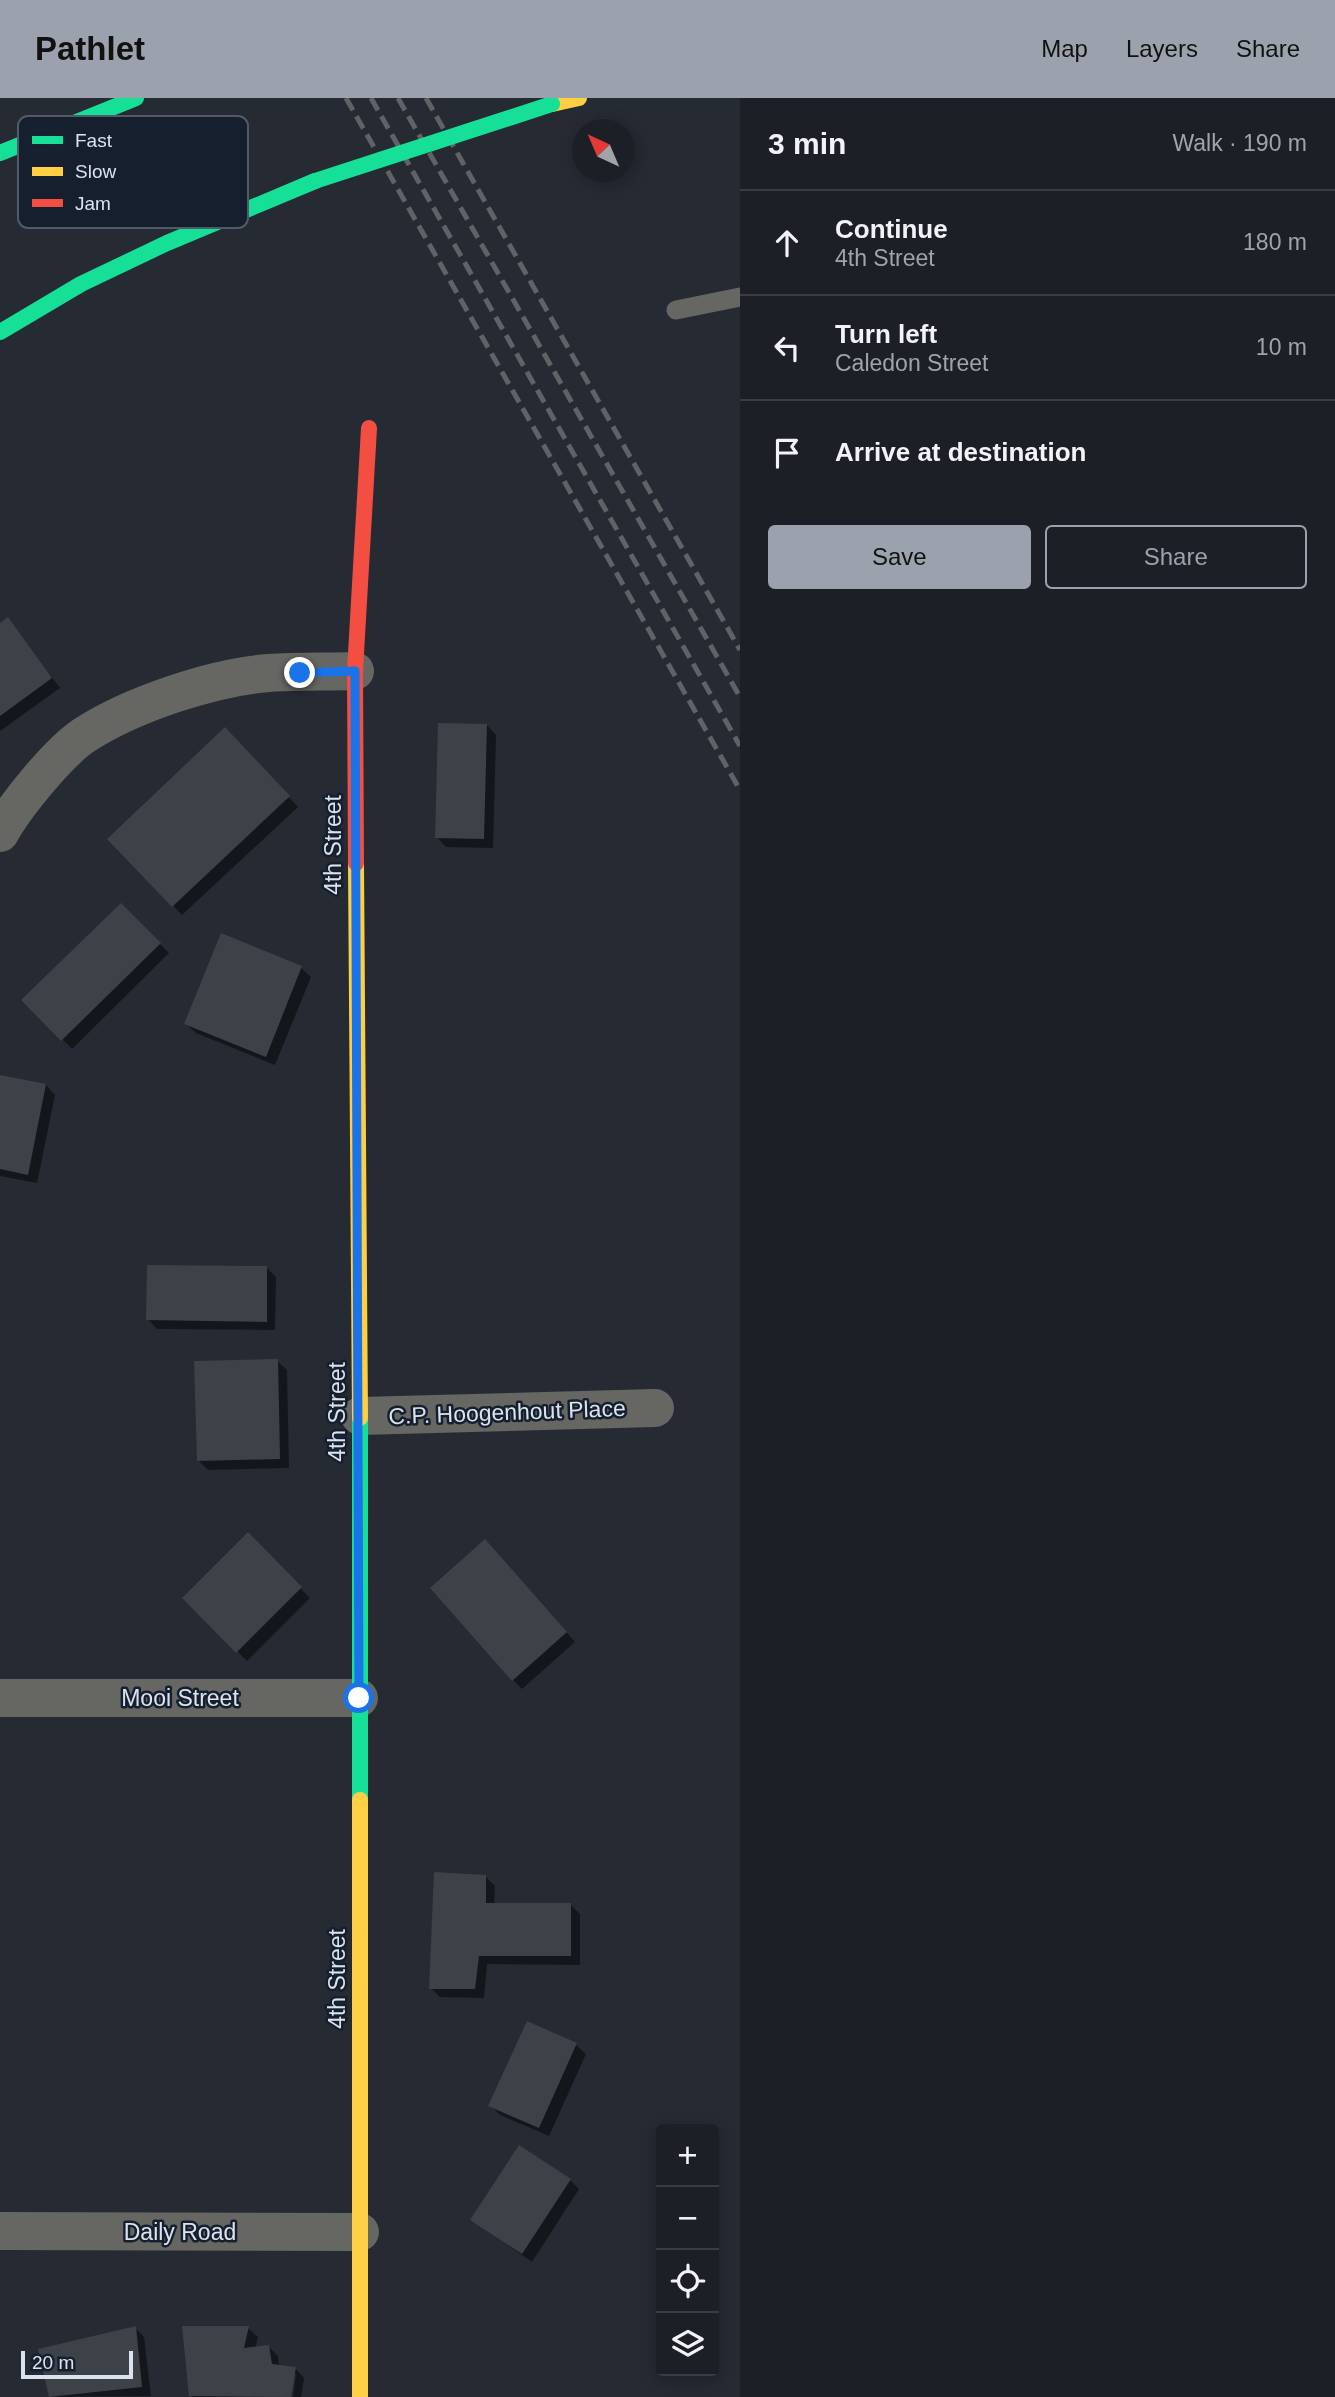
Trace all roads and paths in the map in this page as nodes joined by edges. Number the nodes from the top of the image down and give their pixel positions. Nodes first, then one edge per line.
1 (136, 98) edge
2 (579, 98) edge
3 (91, 116) edge
4 (18, 145) edge
5 (0, 152) edge
6 (248, 209) edge
7 (204, 228) edge
8 (740, 297) edge
9 (676, 310) dead end
10 (0, 332) edge
11 (369, 428) dead end
12 (355, 671) junction
13 (0, 834) edge
14 (655, 1408) dead end
15 (360, 1416) junction
16 (0, 1698) edge
17 (359, 1698) junction
18 (0, 2231) edge
19 (360, 2232) junction
20 (360, 2397) edge

1 - 3 main road
2 - 6 main road, bridge
4 - 5 main road
7 - 10 main road, bridge
8 - 9 lane
11 - 12 main road, 4th Street
12 - 13 street
12 - 15 main road, 4th Street
14 - 15 street, C.P. Hoogenhout Place
15 - 17 main road, 4th Street
16 - 17 street, Mooi Street
17 - 19 main road, 4th Street
18 - 19 street, Daily Road
19 - 20 main road, 4th Street

